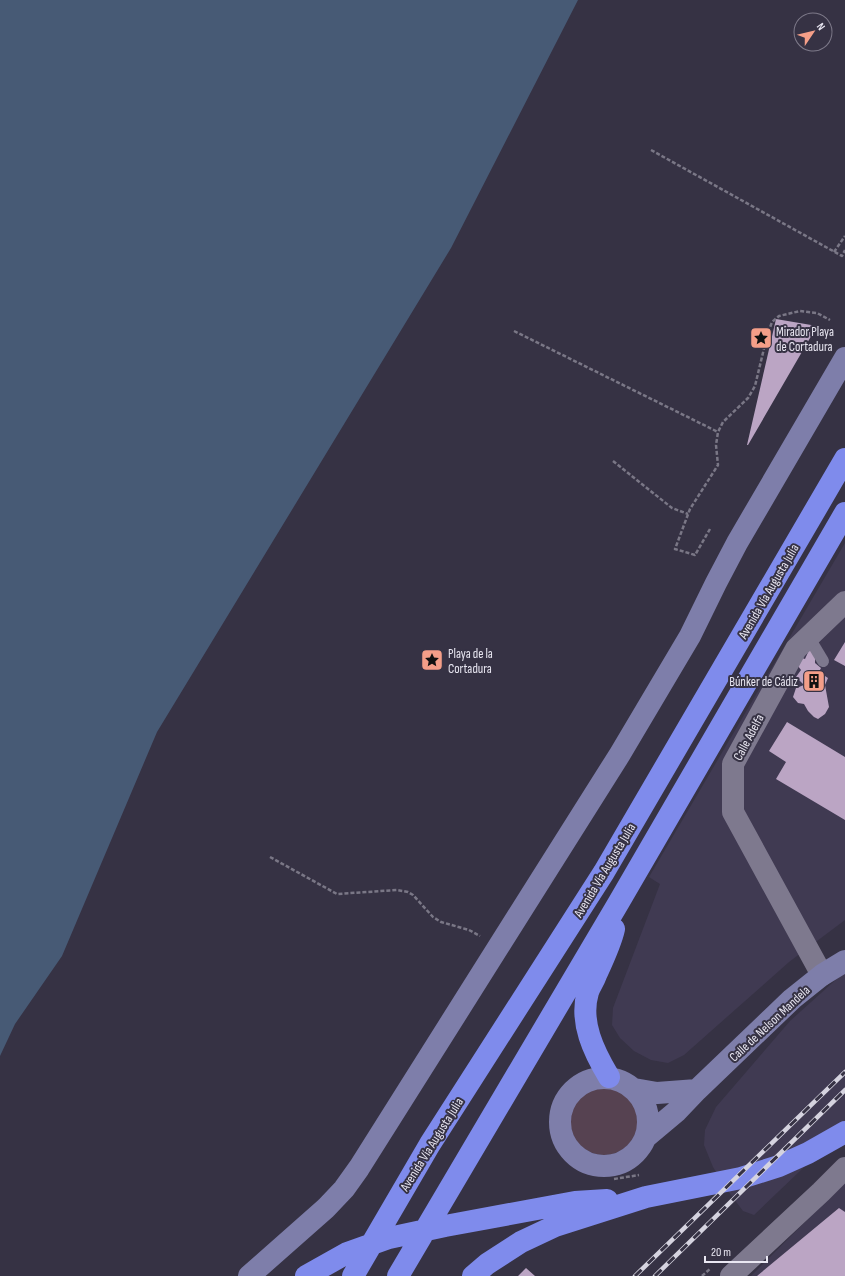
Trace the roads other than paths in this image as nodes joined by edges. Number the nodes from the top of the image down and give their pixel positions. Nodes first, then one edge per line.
1 (845, 358) edge
2 (845, 459) edge
3 (845, 513) edge
4 (845, 602) edge
5 (808, 636) junction
6 (823, 661) dead end
7 (619, 902) junction
8 (845, 961) edge
9 (822, 975) junction
10 (609, 1078) junction
11 (634, 1088) junction
12 (696, 1090) junction
13 (845, 1132) edge
14 (646, 1137) junction
15 (843, 1174) edge
16 (646, 1197) junction
17 (249, 1276) edge
18 (306, 1276) edge
19 (353, 1276) edge
20 (398, 1276) edge
21 (473, 1276) edge
22 (731, 1276) edge

1 - 17 street
2 - 19 highway, Avenida Vía Augusta Julia
3 - 7 highway
4 - 5 street, Calle Adelfa
5 - 6 lane
5 - 9 street, Calle Adelfa
7 - 10 highway
7 - 20 highway
8 - 9 street, Calle de Nelson Mandela
9 - 12 street, Calle de Nelson Mandela
10 - 11 street
10 - 14 street
11 - 12 street
11 - 14 street
12 - 14 street, Calle de Nelson Mandela
13 - 16 highway
15 - 22 street
16 - 18 highway
16 - 21 highway

